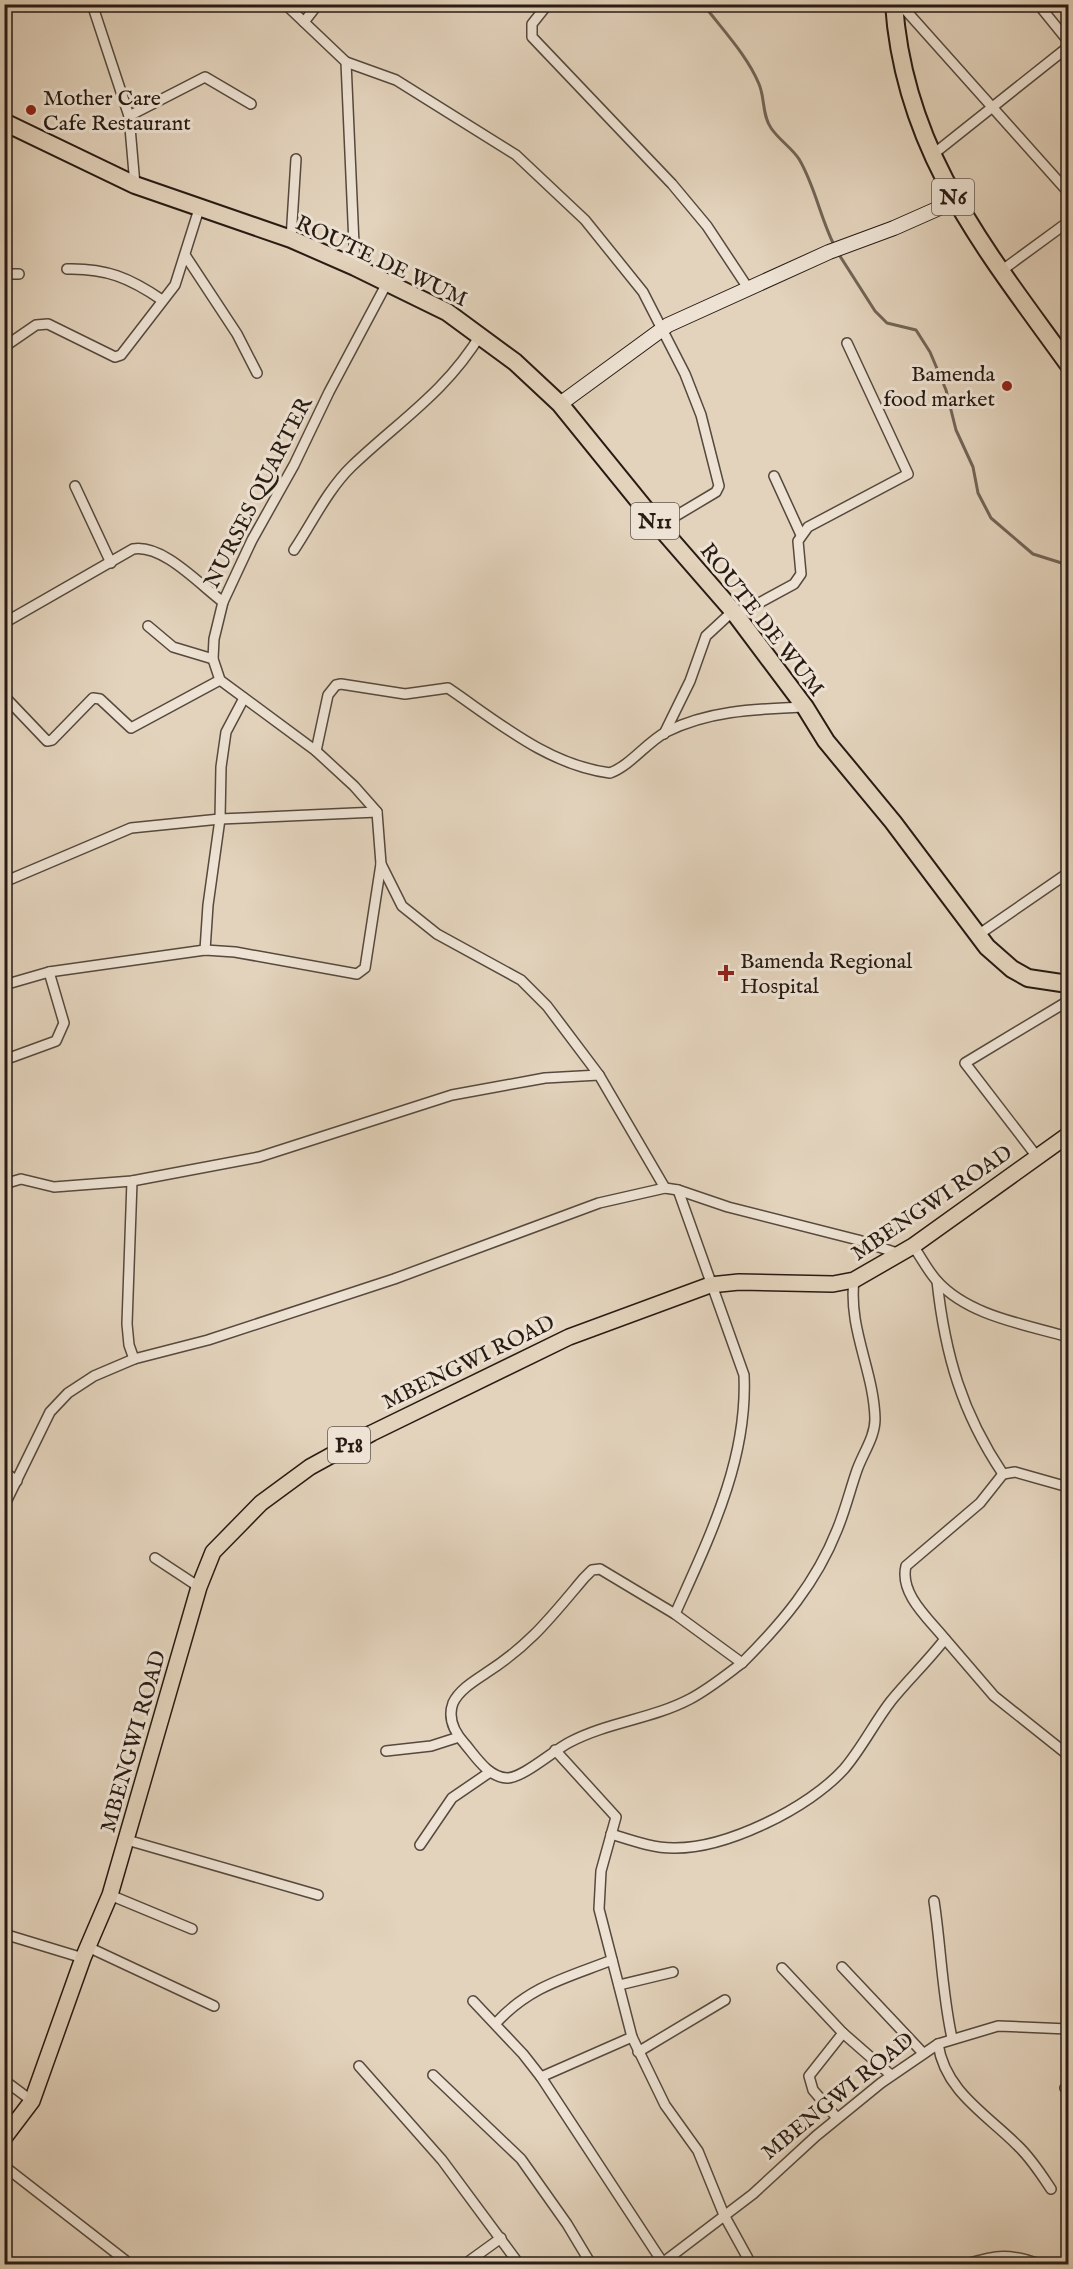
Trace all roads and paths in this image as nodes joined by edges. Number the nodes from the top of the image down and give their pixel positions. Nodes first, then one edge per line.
1 (92, 4) edge
2 (285, 4) edge
3 (318, 4) edge
4 (548, 4) edge
5 (1038, 4) edge
6 (894, 5) edge
7 (902, 5) edge
8 (304, 22) junction
9 (1068, 41) edge
10 (1068, 47) edge
11 (346, 63) junction
12 (251, 104) dead end
13 (993, 107) junction
14 (129, 116) junction
15 (4, 122) edge
16 (931, 156) junction
17 (296, 159) dead end
18 (135, 185) junction
19 (1068, 192) edge
20 (955, 201) junction
21 (199, 209) junction
22 (1068, 222) edge
23 (291, 239) junction
24 (185, 255) junction
25 (355, 267) junction
26 (67, 268) dead end
27 (1001, 271) junction
28 (4, 274) edge
29 (19, 274) dead end
30 (387, 283) junction
31 (748, 288) junction
32 (162, 300) junction
33 (662, 329) junction
34 (481, 334) junction
35 (847, 343) dead end
36 (4, 347) edge
37 (1068, 364) edge
38 (257, 373) dead end
39 (560, 404) junction
40 (774, 476) dead end
41 (75, 486) dead end
42 (659, 526) junction
43 (801, 535) junction
44 (294, 550) dead end
45 (111, 563) junction
46 (223, 602) junction
47 (735, 613) junction
48 (4, 623) edge
49 (148, 626) dead end
50 (213, 659) junction
51 (220, 680) junction
52 (4, 696) edge
53 (244, 698) junction
54 (806, 707) junction
55 (664, 734) junction
56 (316, 751) junction
57 (377, 812) junction
58 (220, 819) junction
59 (381, 864) junction
60 (1068, 873) edge
61 (4, 882) edge
62 (978, 935) junction
63 (206, 950) junction
64 (49, 972) junction
65 (1068, 984) edge
66 (4, 985) edge
67 (1068, 1001) edge
68 (4, 1060) edge
69 (598, 1075) junction
70 (1068, 1136) edge
71 (1038, 1158) junction
72 (132, 1181) junction
73 (4, 1184) edge
74 (665, 1188) junction
75 (678, 1190) junction
76 (907, 1250) junction
77 (854, 1280) junction
78 (937, 1281) junction
79 (710, 1285) junction
80 (1068, 1337) edge
81 (134, 1359) junction
82 (4, 1472) edge
83 (1003, 1474) junction
84 (17, 1481) junction
85 (1068, 1487) edge
86 (4, 1506) edge
87 (155, 1558) dead end
88 (199, 1587) junction
89 (675, 1614) junction
90 (945, 1640) junction
91 (742, 1662) junction
92 (459, 1737) junction
93 (386, 1750) dead end
94 (555, 1750) junction
95 (1068, 1755) edge
96 (490, 1772) junction
97 (611, 1834) junction
98 (127, 1840) junction
99 (420, 1845) dead end
100 (110, 1895) junction
101 (318, 1895) dead end
102 (934, 1901) dead end
103 (192, 1929) dead end
104 (4, 1934) edge
105 (86, 1953) junction
106 (612, 1960) junction
107 (842, 1967) dead end
108 (782, 1968) dead end
109 (673, 1972) dead end
110 (619, 1985) junction
111 (725, 2000) dead end
112 (473, 2001) dead end
113 (214, 2006) dead end
114 (496, 2024) junction
115 (1068, 2029) edge
116 (843, 2033) junction
117 (632, 2037) junction
118 (952, 2038) junction
119 (938, 2044) junction
120 (638, 2052) junction
121 (923, 2053) junction
122 (359, 2066) dead end
123 (433, 2075) dead end
124 (891, 2075) junction
125 (541, 2077) junction
126 (4, 2080) edge
127 (32, 2101) junction
128 (837, 2118) junction
129 (4, 2138) edge
130 (4, 2166) edge
131 (1051, 2190) dead end
132 (724, 2216) junction
133 (501, 2238) junction
134 (662, 2264) edge
135 (130, 2265) edge
136 (465, 2265) edge
137 (519, 2265) edge
138 (591, 2265) edge
139 (751, 2265) edge
140 (966, 2265) edge
141 (1039, 2265) edge

1 - 14 street
2 - 8 street
3 - 8 street
4 - 31 street
5 - 9 street
6 - 7 street
6 - 16 highway, N6
7 - 13 street
8 - 11 street
10 - 13 street
11 - 25 street
11 - 33 street
12 - 14 street
13 - 16 street
13 - 19 street
14 - 18 street
15 - 18 highway, N11
16 - 20 highway, N6
17 - 23 street
18 - 21 highway, ROUTE DE WUM / N11
20 - 27 highway, N6
20 - 31 main road
21 - 23 highway, ROUTE DE WUM / N11
21 - 24 street
22 - 27 street
23 - 25 highway, ROUTE DE WUM / N11
24 - 32 street
24 - 38 street
25 - 30 highway, ROUTE DE WUM / N11
26 - 32 street
27 - 37 highway, N6
28 - 29 street
30 - 34 highway, ROUTE DE WUM / N11
30 - 46 street, NURSES QUARTER
31 - 33 main road
32 - 36 street
33 - 39 main road
33 - 42 street
34 - 39 highway, ROUTE DE WUM / N11
34 - 44 street
35 - 43 street
39 - 42 highway, ROUTE DE WUM / N11
40 - 43 street
41 - 45 street
42 - 47 highway, ROUTE DE WUM / N11
43 - 47 street
45 - 46 street
45 - 48 street
46 - 50 street, NURSES QUARTER
47 - 54 highway, ROUTE DE WUM / N11
47 - 55 street
49 - 50 street
50 - 51 street, NURSES QUARTER
51 - 52 street
51 - 53 street
53 - 56 street
53 - 58 street
54 - 55 street
54 - 62 highway, ROUTE DE WUM / N11
55 - 56 street
56 - 57 street
57 - 58 street
57 - 59 street
58 - 61 street
58 - 63 street
59 - 63 street
59 - 69 street
60 - 62 street
62 - 65 highway, ROUTE DE WUM / N11
63 - 64 street
64 - 66 street
64 - 68 street
67 - 71 street
69 - 72 street
69 - 74 street
70 - 71 main road, MBENGWI ROAD / P18
71 - 76 main road, MBENGWI ROAD / P18
72 - 73 street
72 - 81 street
74 - 75 street
74 - 81 street
75 - 76 street
75 - 79 street
76 - 77 main road, MBENGWI ROAD / P18
76 - 78 street
77 - 79 main road, MBENGWI ROAD / P18
77 - 91 street
78 - 80 street
78 - 83 street
79 - 88 main road, MBENGWI ROAD / P18
79 - 89 street
81 - 84 street
82 - 84 street
83 - 85 street
83 - 90 street
84 - 86 street
87 - 88 street
88 - 98 main road, MBENGWI ROAD / P18
89 - 91 street
89 - 92 street
90 - 95 street
90 - 97 street
91 - 94 street
92 - 93 street
92 - 96 street
94 - 96 street
94 - 97 street
96 - 99 street
97 - 106 street
98 - 100 main road, MBENGWI ROAD / P18
98 - 101 street
100 - 103 street
100 - 105 main road, MBENGWI ROAD / P18
102 - 118 street
104 - 105 street
105 - 113 street
105 - 127 main road, MBENGWI ROAD / P18
106 - 110 street
106 - 114 street
107 - 121 street
108 - 116 street
109 - 110 street
110 - 117 street
111 - 120 street
112 - 114 street
114 - 125 street
115 - 118 street, MBENGWI ROAD
116 - 124 street
116 - 128 street
117 - 120 street
117 - 125 street
118 - 119 street, MBENGWI ROAD
119 - 121 street, MBENGWI ROAD
119 - 131 street
120 - 132 street
121 - 124 street, MBENGWI ROAD
122 - 133 street
123 - 138 street
124 - 128 street, MBENGWI ROAD
125 - 134 street
126 - 127 street
127 - 129 main road, MBENGWI ROAD / P18
128 - 132 street, MBENGWI ROAD
130 - 135 street
132 - 134 street, MBENGWI ROAD
132 - 139 street
133 - 136 street
133 - 137 street
140 - 141 street

